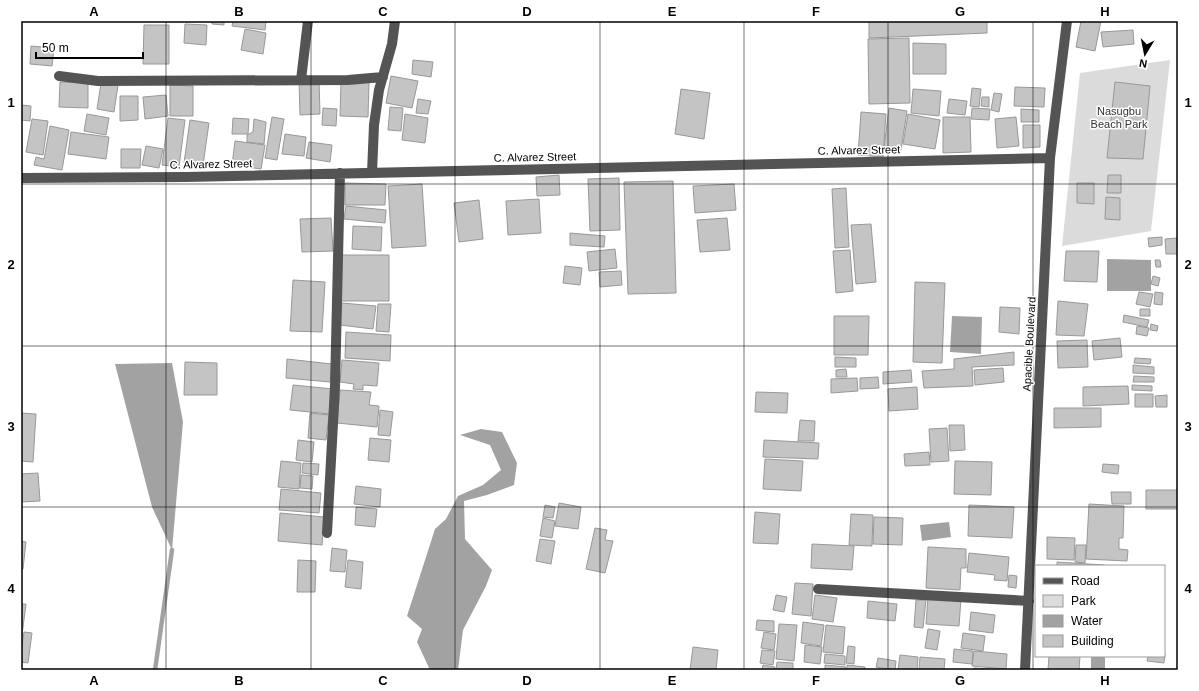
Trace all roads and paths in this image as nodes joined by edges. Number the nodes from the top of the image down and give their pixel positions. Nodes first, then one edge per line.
1 (308, 21) edge
2 (395, 21) edge
3 (1067, 21) edge
4 (58, 76) dead end
5 (382, 77) junction
6 (301, 80) junction
7 (1050, 158) junction
8 (340, 173) junction
9 (372, 173) junction
10 (21, 178) edge
11 (327, 533) dead end
12 (818, 589) dead end
13 (1029, 601) junction
14 (1025, 670) edge

1 - 6 street
2 - 5 street
3 - 7 street, Apacible Boulevard
4 - 6 street
5 - 6 street
5 - 9 street
7 - 9 street, C. Alvarez Street
7 - 13 street, Apacible Boulevard
8 - 9 street, C. Alvarez Street
8 - 10 street, C. Alvarez Street
8 - 11 street
12 - 13 street
13 - 14 street, Apacible Boulevard

